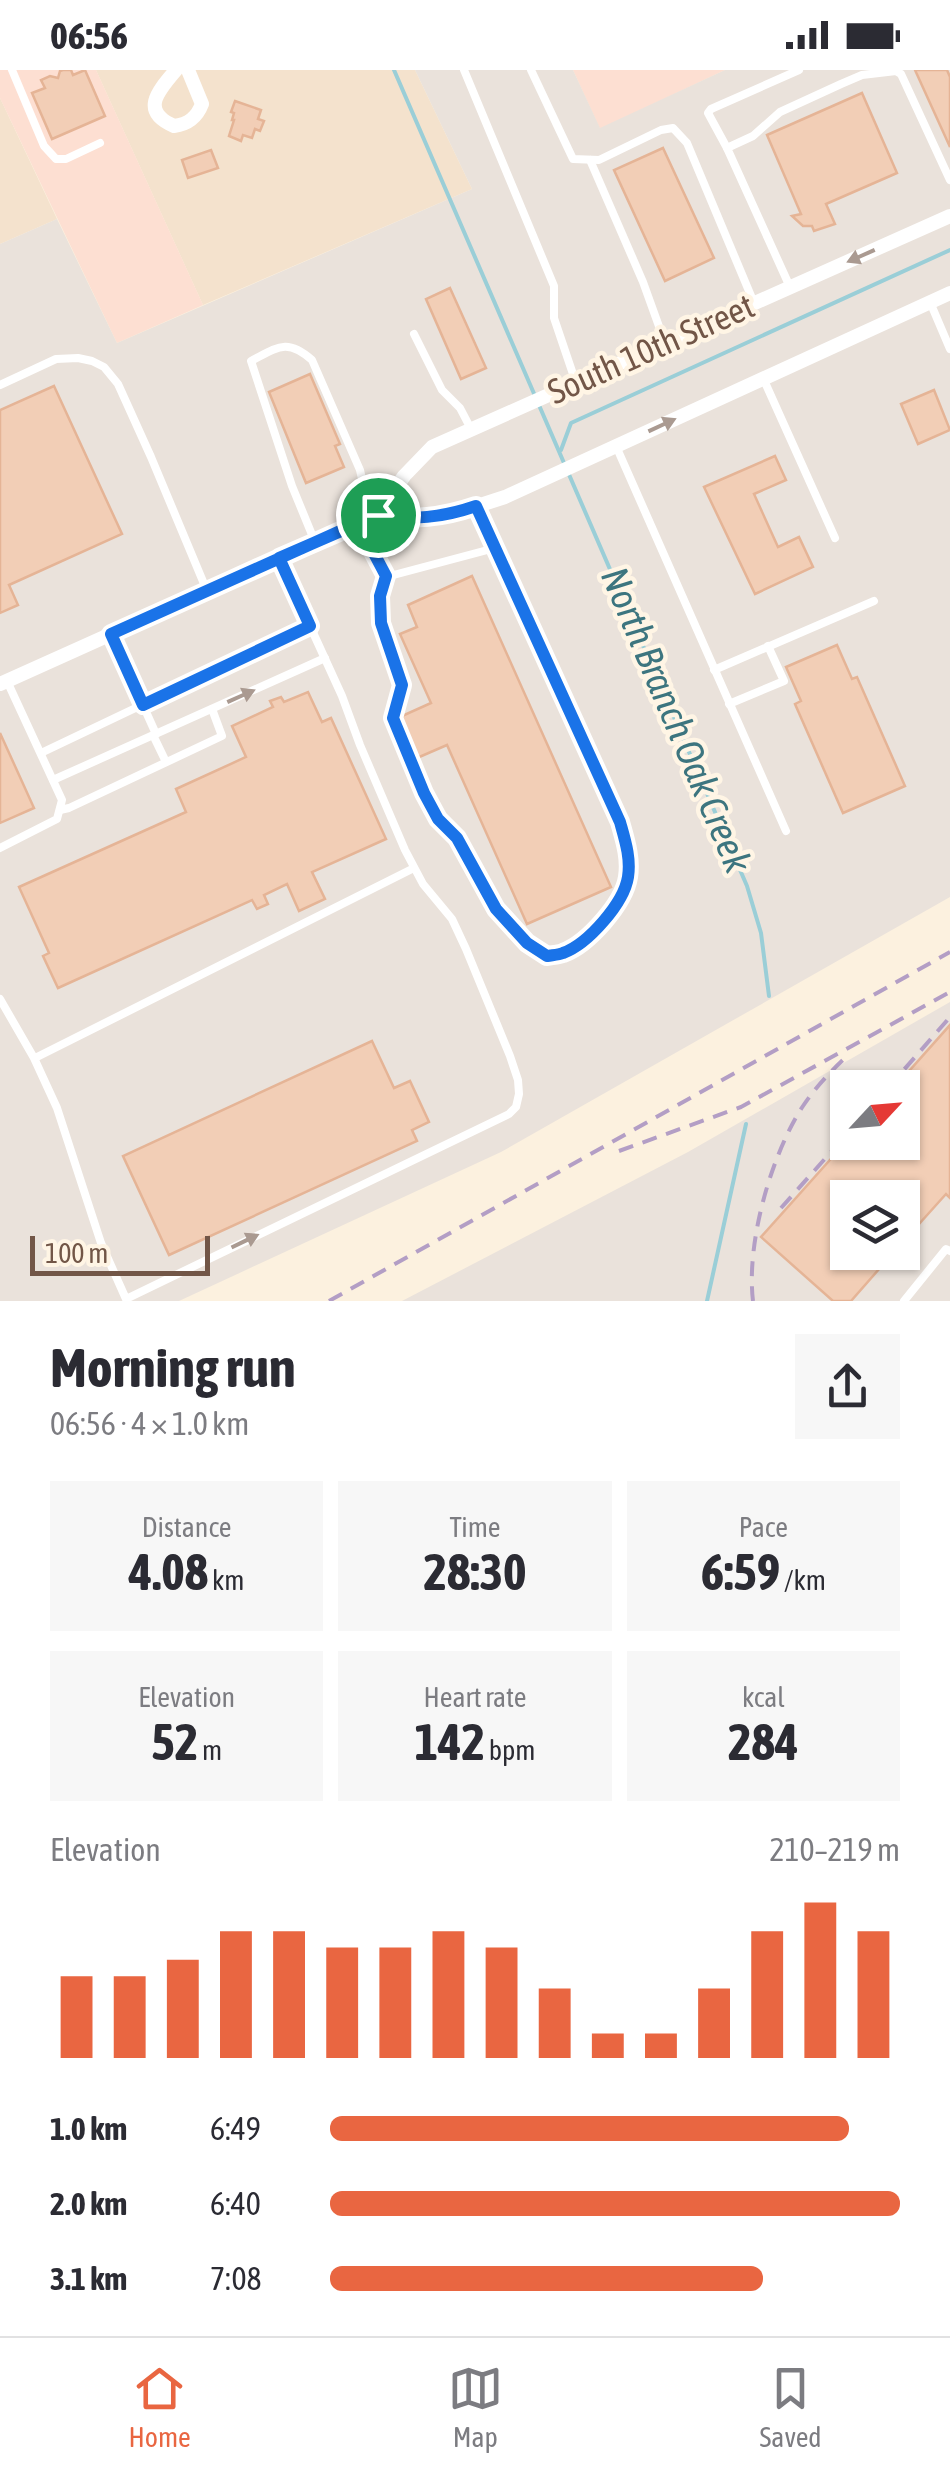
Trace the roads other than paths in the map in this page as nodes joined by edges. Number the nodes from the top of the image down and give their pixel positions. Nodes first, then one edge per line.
1 (28, 70) edge
2 (176, 70) edge
3 (188, 70) edge
4 (464, 70) edge
5 (531, 70) edge
6 (799, 70) edge
7 (836, 70) edge
8 (14, 73) edge
9 (842, 84) junction
10 (100, 142) dead end
11 (728, 148) junction
12 (590, 160) junction
13 (950, 180) edge
14 (950, 216) edge
15 (790, 287) junction
16 (950, 293) edge
17 (930, 302) junction
18 (754, 303) junction
19 (414, 334) dead end
20 (665, 343) junction
21 (950, 349) edge
22 (763, 378) junction
23 (576, 383) junction
24 (0, 385) edge
25 (471, 429) junction
26 (616, 446) junction
27 (476, 506) junction
28 (369, 519) junction
29 (835, 538) dead end
30 (315, 542) junction
31 (496, 548) junction
32 (279, 558) junction
33 (386, 576) junction
34 (207, 591) junction
35 (874, 601) dead end
36 (310, 626) junction
37 (111, 634) junction
38 (768, 646) junction
39 (325, 658) junction
40 (714, 670) junction
41 (4, 683) edge
42 (729, 704) junction
43 (143, 705) junction
44 (212, 708) junction
45 (154, 734) junction
46 (41, 753) junction
47 (166, 762) junction
48 (53, 780) junction
49 (60, 810) junction
50 (786, 831) dead end
51 (0, 848) edge
52 (414, 868) junction
53 (0, 999) edge
54 (34, 1058) junction
55 (949, 1248) edge
56 (904, 1301) edge

1 - 8 lane
2 - 3 street
4 - 23 lane
5 - 12 lane
6 - 11 lane
7 - 9 lane
8 - 10 lane
9 - 11 lane
9 - 13 lane
11 - 15 lane
12 - 18 lane
12 - 20 lane
14 -> 15 street, South 10th Street
15 - 18 street, South 10th Street
16 - 17 street, South 10th Street
17 - 21 lane
17 - 22 street, South 10th Street
18 - 20 street, South 10th Street
19 - 25 lane
20 - 23 street, South 10th Street
26 -> 22 street, South 10th Street
22 - 29 lane
23 - 25 street, South 10th Street
24 - 34 lane
25 - 28 street, South 10th Street
26 - 27 street, South 10th Street
26 - 40 lane
27 - 28 street, South 10th Street
27 - 31 lane
28 - 30 street, South 10th Street
28 - 30 lane
28 - 33 lane
30 - 32 street, South 10th Street
31 - 33 lane
31 - 33 lane
32 - 34 street, South 10th Street
32 - 36 lane
34 - 37 street, South 10th Street
35 - 38 lane
36 - 39 lane
36 - 43 lane
37 - 41 street, South 10th Street
37 - 43 lane
38 - 40 lane
38 - 42 lane
44 -> 39 lane
39 - 52 lane
40 - 42 lane
41 - 46 lane
42 - 50 lane
43 - 45 lane
43 - 46 lane
44 - 45 lane
44 - 47 lane
45 - 47 lane
45 - 48 lane
46 - 48 lane
47 - 49 lane
48 - 49 lane
49 - 51 lane
52 - 54 lane
54 -> 52 lane
53 - 54 lane
55 - 56 lane

